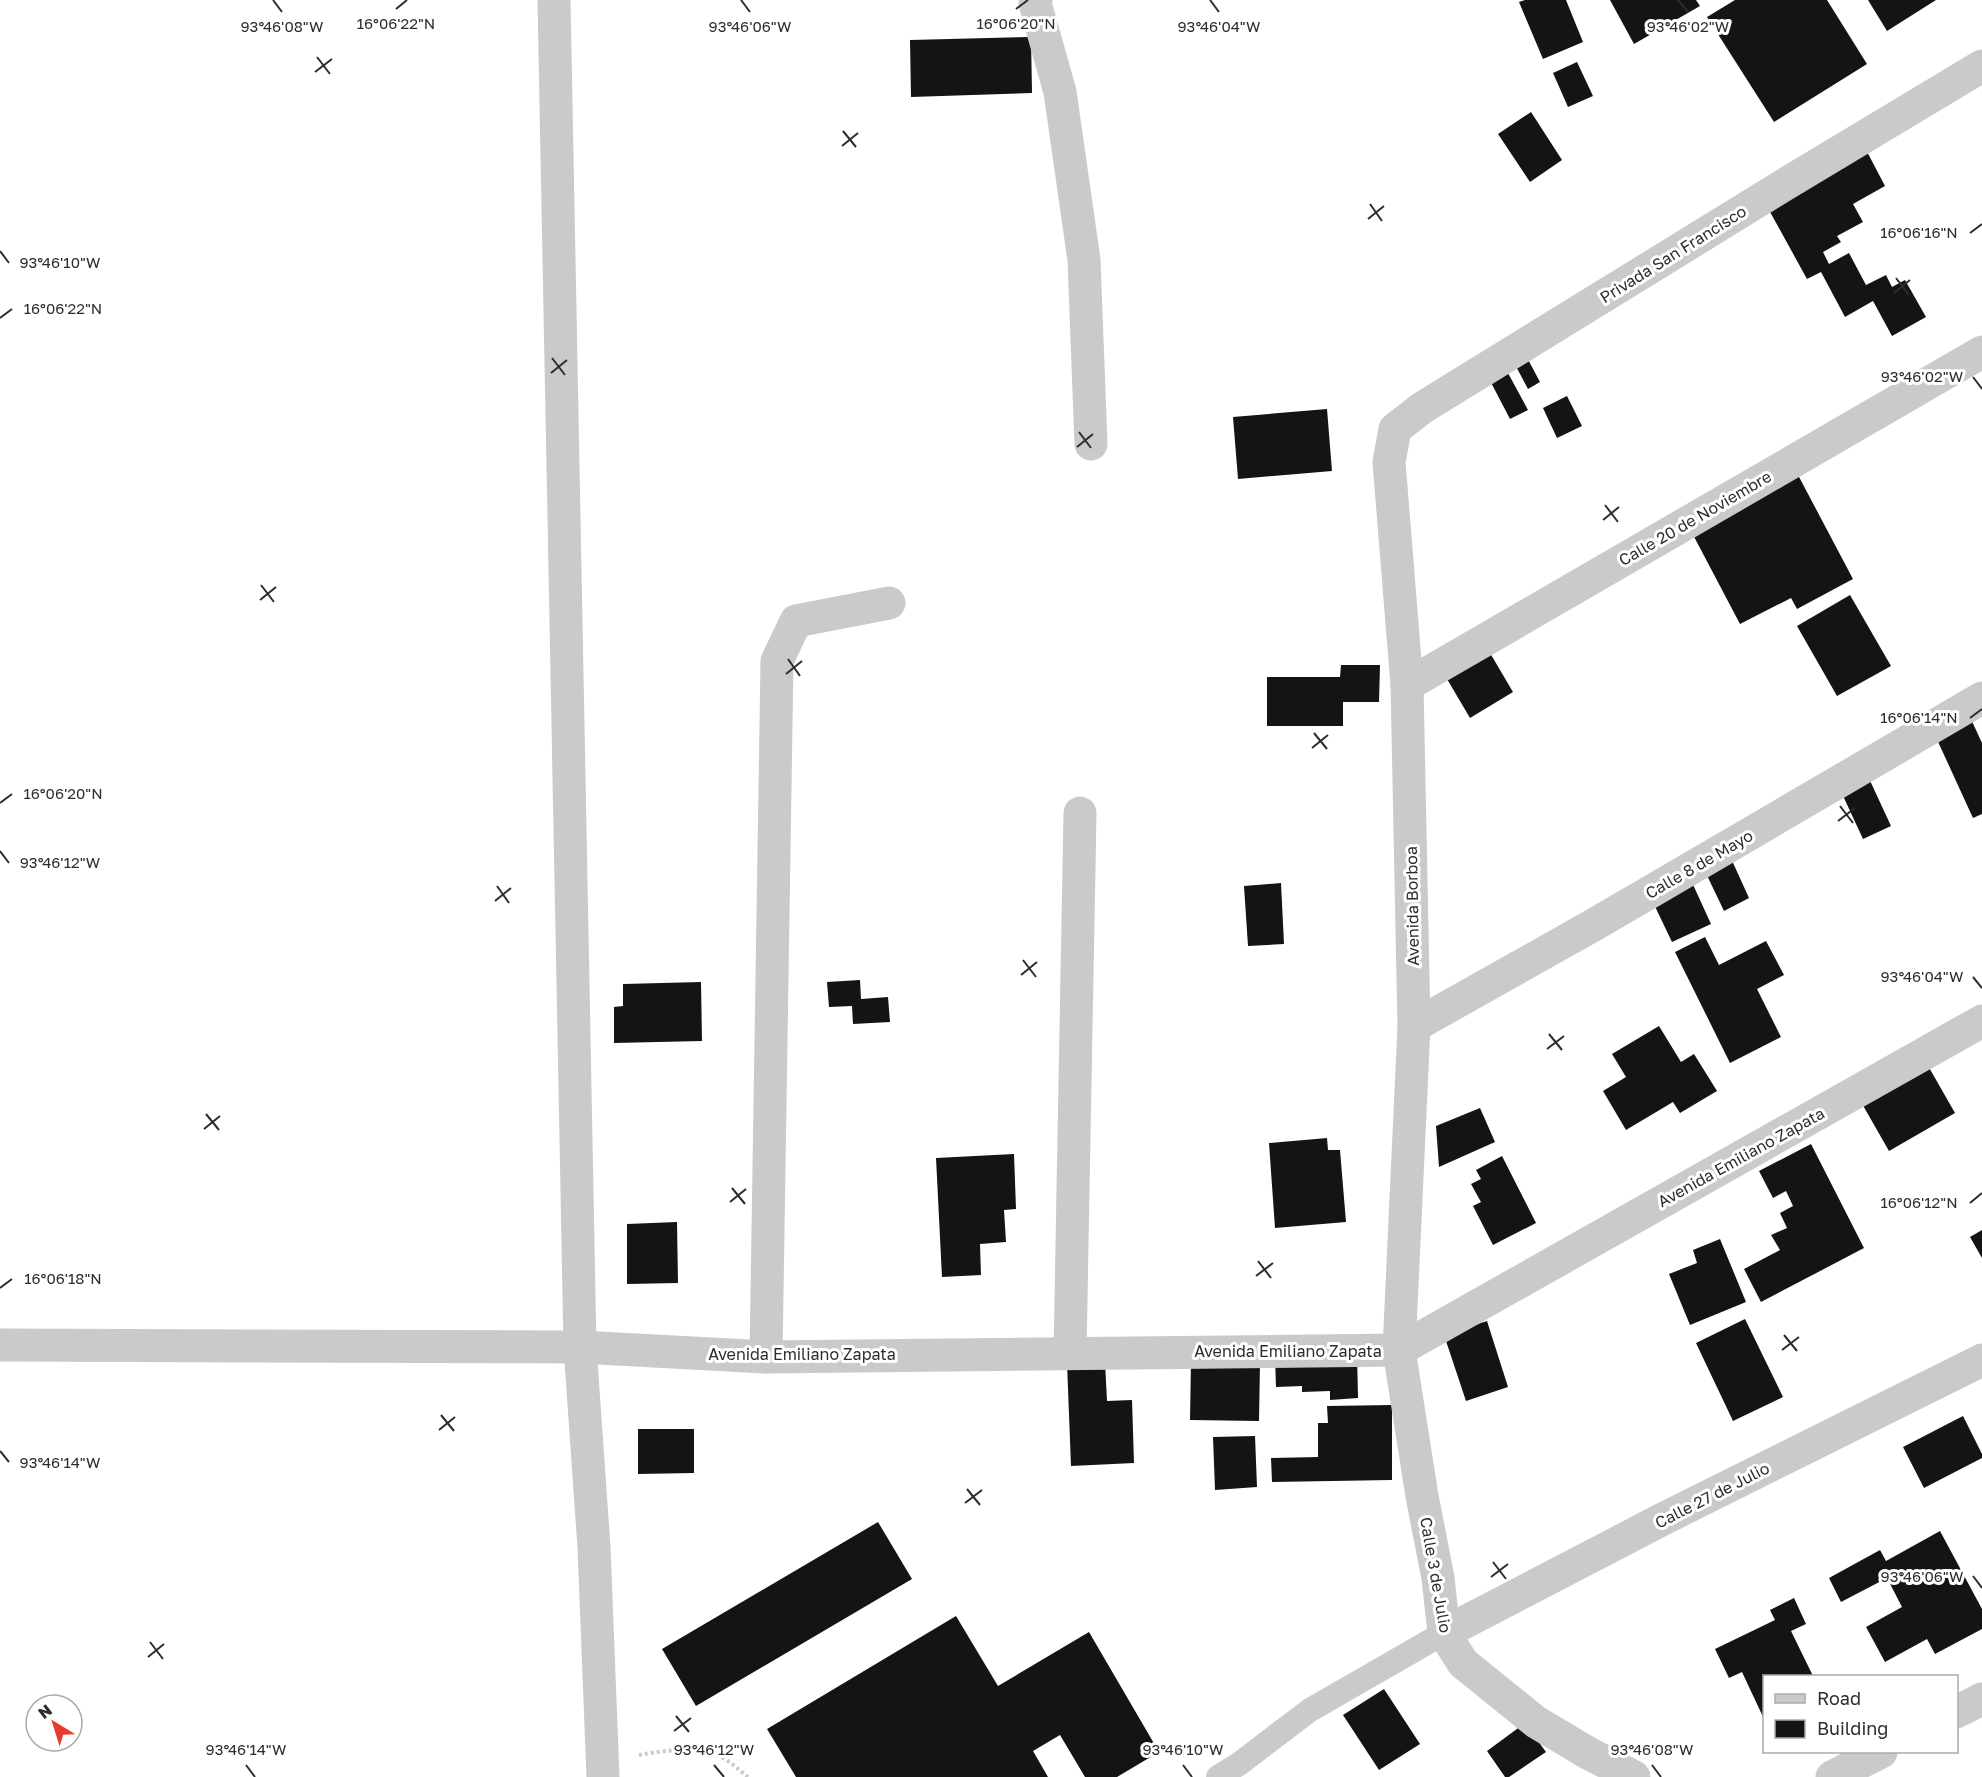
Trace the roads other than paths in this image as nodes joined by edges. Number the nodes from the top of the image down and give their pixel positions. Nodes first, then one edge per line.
1 (554, 0) edge
2 (1036, 0) edge
3 (1982, 66) edge
4 (1982, 352) edge
5 (1091, 444) dead end
6 (1389, 462) joint
7 (889, 603) dead end
8 (1407, 685) junction
9 (1982, 698) edge
10 (1080, 813) dead end
11 (1982, 1021) edge
12 (1414, 1026) junction
13 (0, 1345) edge
14 (580, 1347) junction
15 (1399, 1350) junction
16 (1070, 1353) junction
17 (766, 1357) junction
18 (1982, 1360) edge
19 (1444, 1633) junction
20 (1982, 1699) edge
21 (1958, 1711) edge
22 (1879, 1753) edge
23 (603, 1772) edge
24 (1218, 1777) edge
25 (1634, 1777) edge
26 (1832, 1777) edge

1 - 14 street
2 - 5 street
3 - 6 street, Privada San Francisco
4 - 8 street, Calle 20 de Noviembre
6 - 8 street, Avenida Borboa
7 - 17 street
8 - 12 street, Avenida Borboa
9 - 12 street, Calle 8 de Mayo
10 - 16 street
11 - 15 street, Avenida Emiliano Zapata
12 - 15 street, Avenida Borboa
13 - 14 street, Avenida Emiliano Zapata
14 - 17 street, Avenida Emiliano Zapata
14 - 23 street
15 - 16 street, Avenida Emiliano Zapata
15 - 19 street, Calle 3 de Julio
16 - 17 street, Avenida Emiliano Zapata
18 - 19 street, Calle 27 de Julio
19 - 24 lane
19 - 25 street, Calle 3 de Julio
20 - 21 street
22 - 26 street

